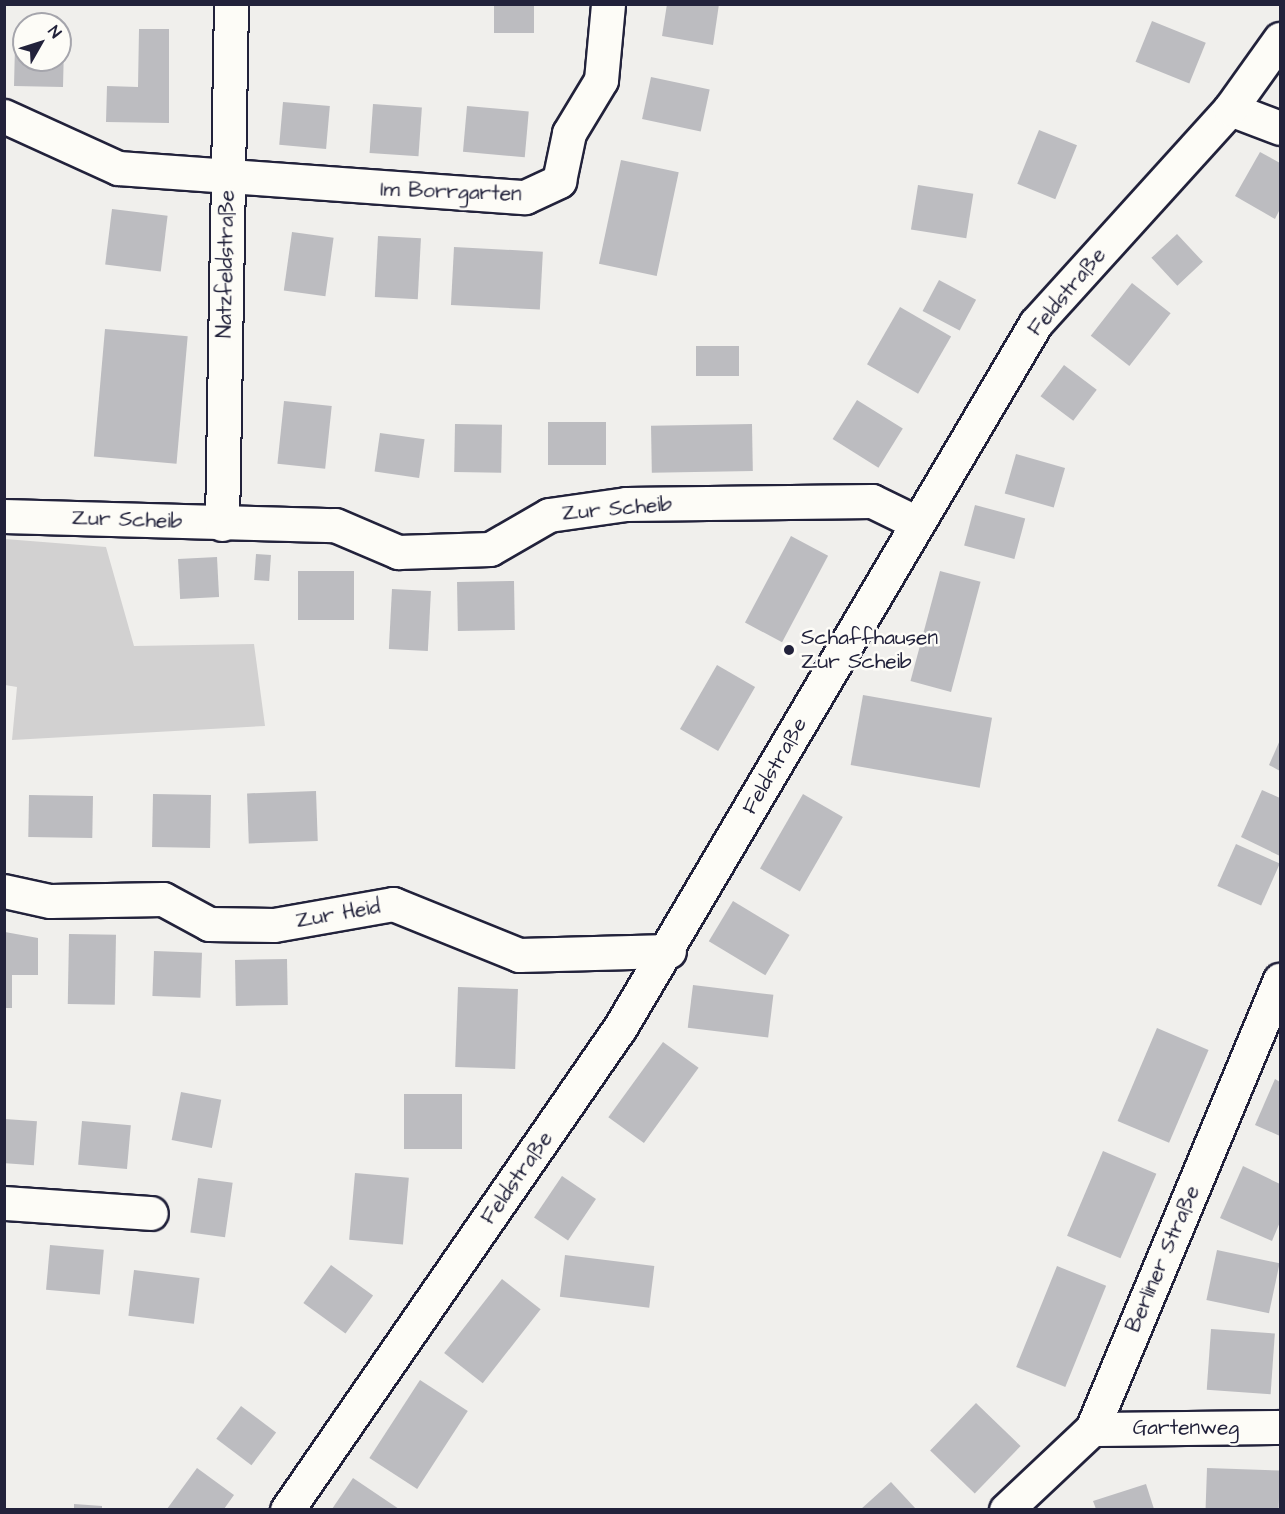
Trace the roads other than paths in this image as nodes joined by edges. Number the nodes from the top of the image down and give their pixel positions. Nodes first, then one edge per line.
1 (231, 4) edge
2 (608, 4) edge
3 (1281, 39) edge
4 (1230, 109) junction
5 (4, 116) edge
6 (1281, 128) edge
7 (227, 180) junction
8 (4, 516) edge
9 (915, 522) junction
10 (222, 524) junction
11 (4, 891) edge
12 (669, 951) junction
13 (1281, 980) edge
14 (4, 1203) edge
15 (151, 1213) dead end
16 (1281, 1427) edge
17 (1092, 1429) junction
18 (286, 1509) edge
19 (1006, 1509) edge

1 - 7 street, Natzfeldstraße
2 - 7 street, Im Borrgarten
3 - 4 street, Feldstraße
4 - 6 street
4 - 9 street, Feldstraße
5 - 7 street
7 - 10 street, Natzfeldstraße
8 - 10 street, Zur Scheib
9 - 10 street, Zur Scheib
9 - 12 street, Feldstraße
11 - 12 street, Zur Heid
12 - 18 street, Feldstraße
13 - 17 street, Berliner Straße
14 - 15 street
16 - 17 street, Gartenweg
17 - 19 street, Berliner Straße

